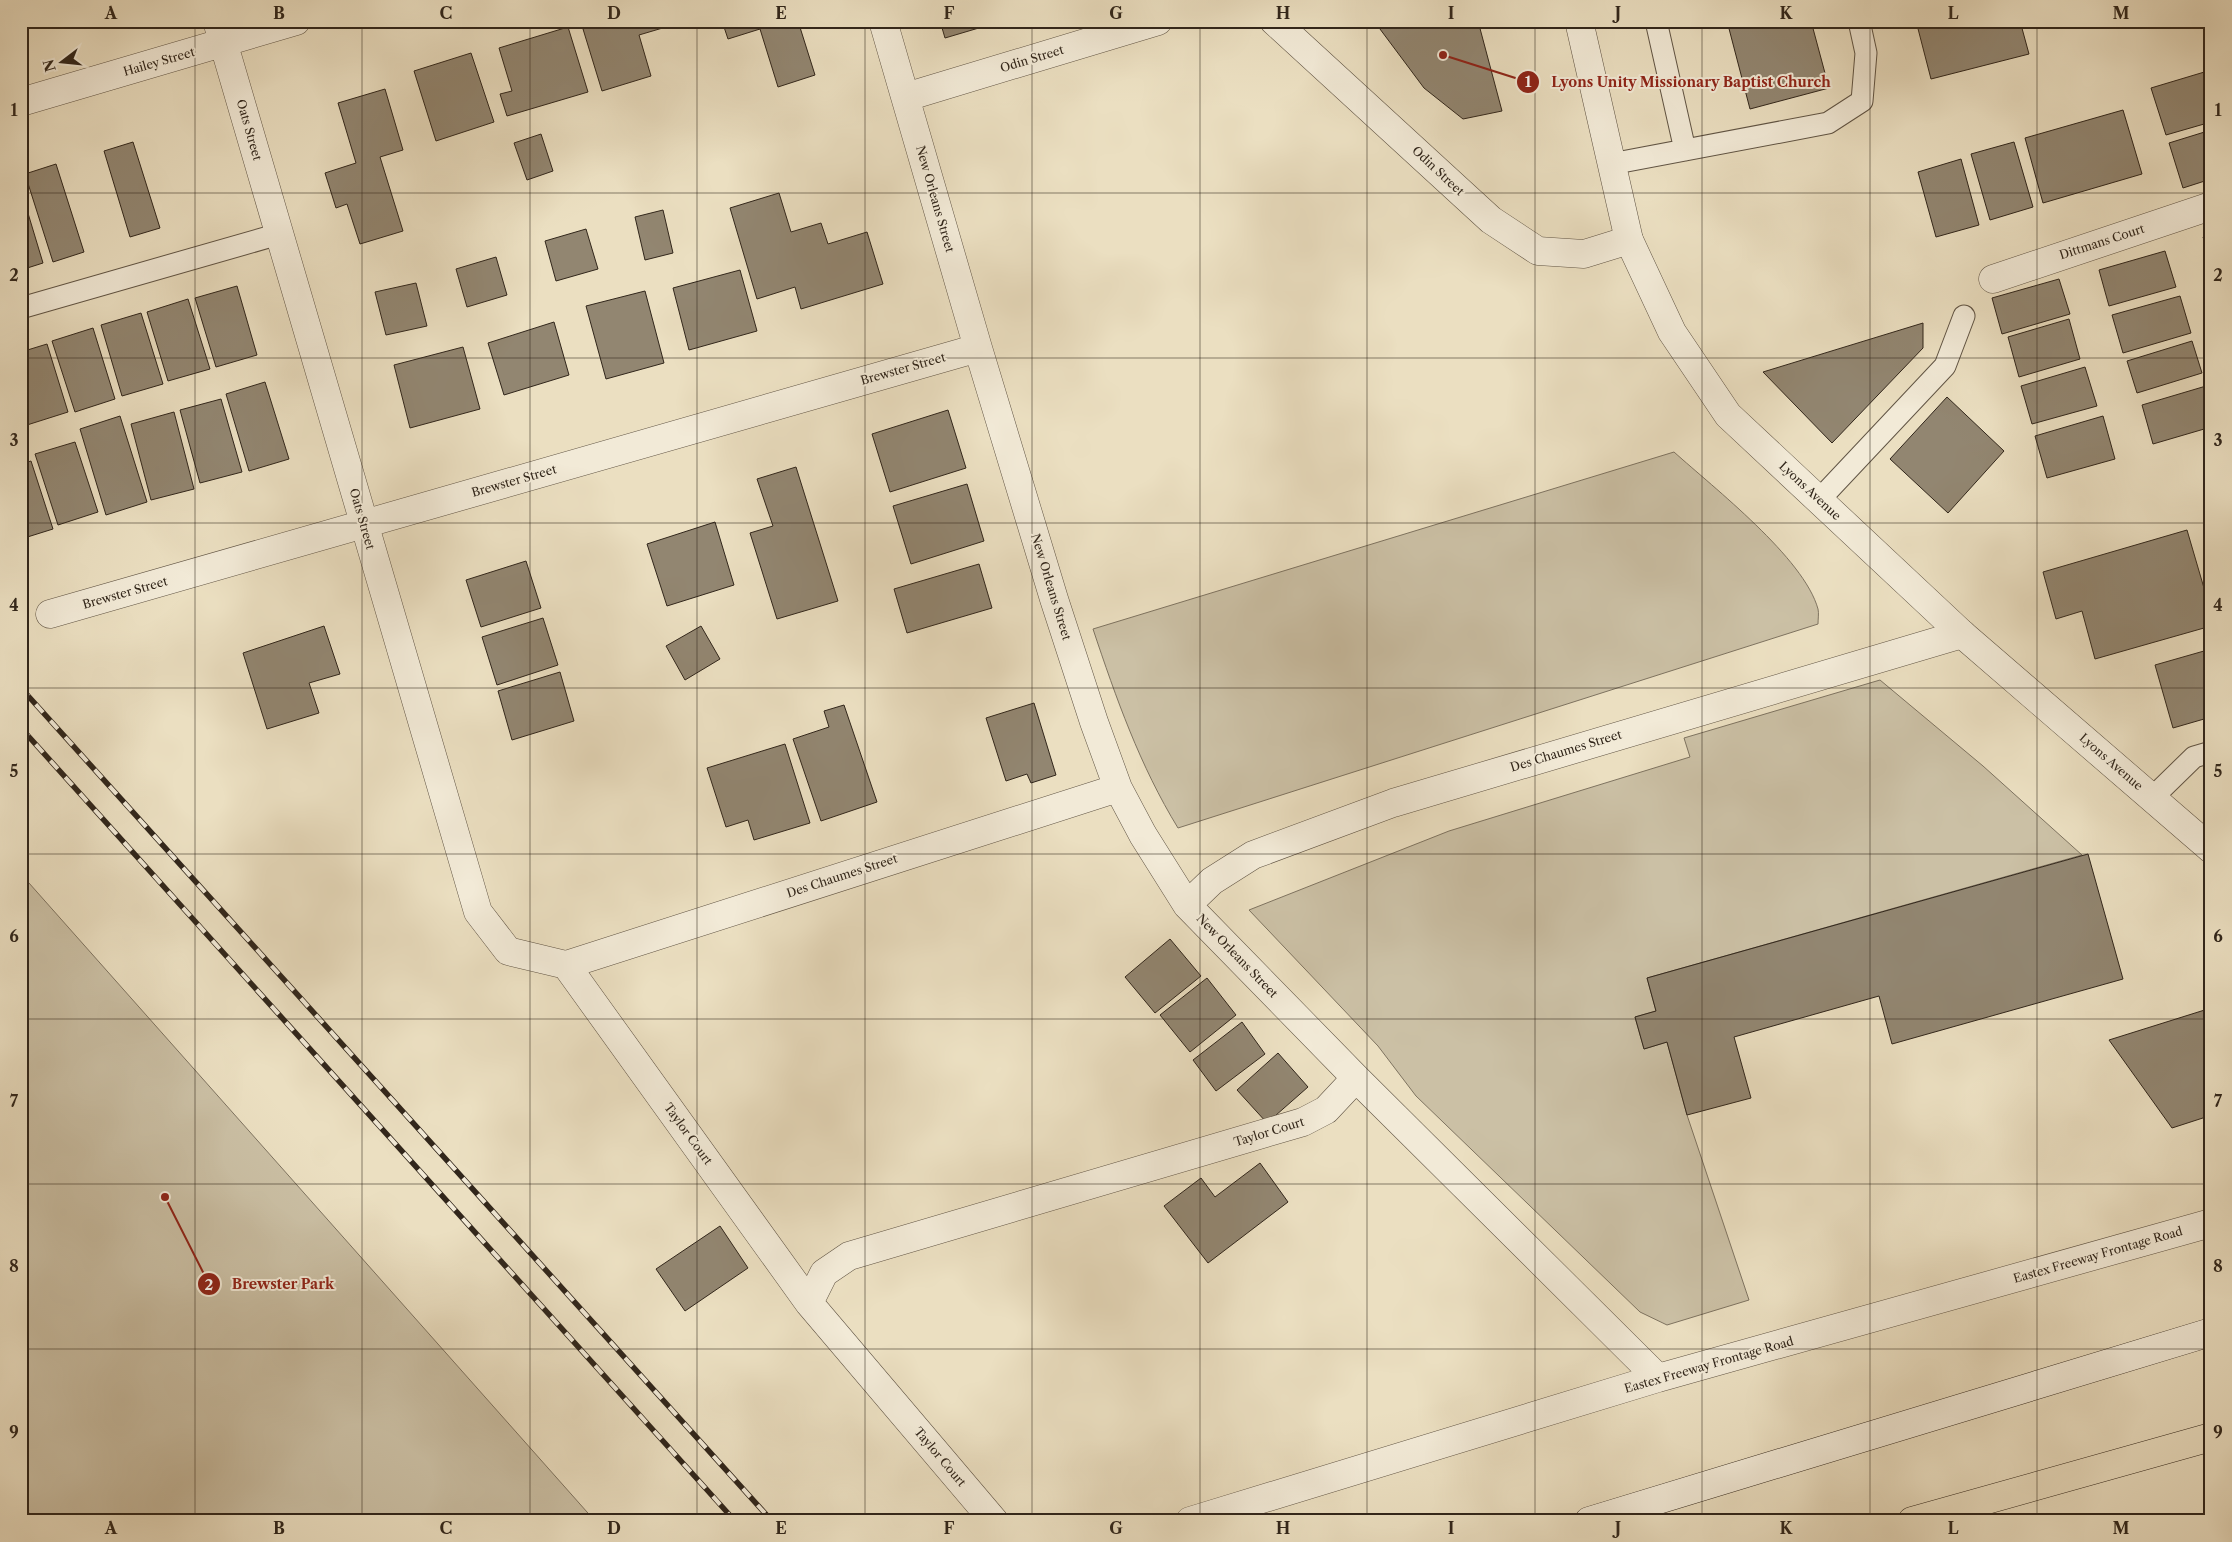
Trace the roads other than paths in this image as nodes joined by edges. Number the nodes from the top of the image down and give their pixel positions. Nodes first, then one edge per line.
1 (296, 21) edge
2 (883, 21) edge
3 (1274, 21) edge
4 (1578, 21) edge
5 (1656, 21) edge
6 (1859, 21) edge
7 (1144, 23) edge
8 (220, 32) edge
9 (906, 97) junction
10 (21, 102) edge
11 (1685, 150) junction
12 (1611, 164) junction
13 (2211, 206) edge
14 (279, 234) junction
15 (1629, 240) junction
16 (1994, 279) dead end
17 (21, 308) edge
18 (1964, 316) dead end
19 (978, 348) junction
20 (1819, 500) junction
21 (364, 525) junction
22 (50, 614) dead end
23 (1962, 634) junction
24 (2211, 752) edge
25 (1118, 788) junction
26 (2152, 798) junction
27 (2211, 849) edge
28 (1188, 905) junction
29 (566, 964) junction
30 (1356, 1078) junction
31 (2211, 1223) edge
32 (809, 1303) junction
33 (2211, 1332) edge
34 (1658, 1378) junction
35 (2211, 1437) edge
36 (1202, 1519) edge
37 (994, 1521) edge
38 (1589, 1521) edge
39 (1912, 1521) edge

1 - 8 street, Hailey Street
2 - 9 street, New Orleans Street
3 - 15 street, Odin Street
4 - 12 street, Lyons Avenue
5 - 11 lane
6 - 11 lane
7 - 9 street, Odin Street
8 - 10 street, Hailey Street
8 - 14 street, Oats Street
9 - 19 street, New Orleans Street
11 - 12 lane
12 - 15 street, Lyons Avenue
13 - 16 street, Dittmans Court
14 - 17 lane
14 - 21 street, Oats Street
15 - 20 street, Lyons Avenue
18 - 20 lane
19 - 21 street, Brewster Street
19 - 25 street, New Orleans Street
20 - 23 street, Lyons Avenue
21 - 22 street, Brewster Street
21 - 29 street, Oats Street
23 - 26 street, Lyons Avenue
23 - 28 street, Des Chaumes Street
24 - 26 lane
25 - 28 street, New Orleans Street
25 - 29 street, Des Chaumes Street
26 - 27 street, Lyons Avenue
28 - 30 street, New Orleans Street
29 - 32 street, Taylor Court
30 - 32 street, Taylor Court
30 - 34 street
31 - 34 street, Eastex Freeway Frontage Road
32 - 37 street, Taylor Court
33 - 38 street
34 - 36 street, Eastex Freeway Frontage Road
35 - 39 highway

